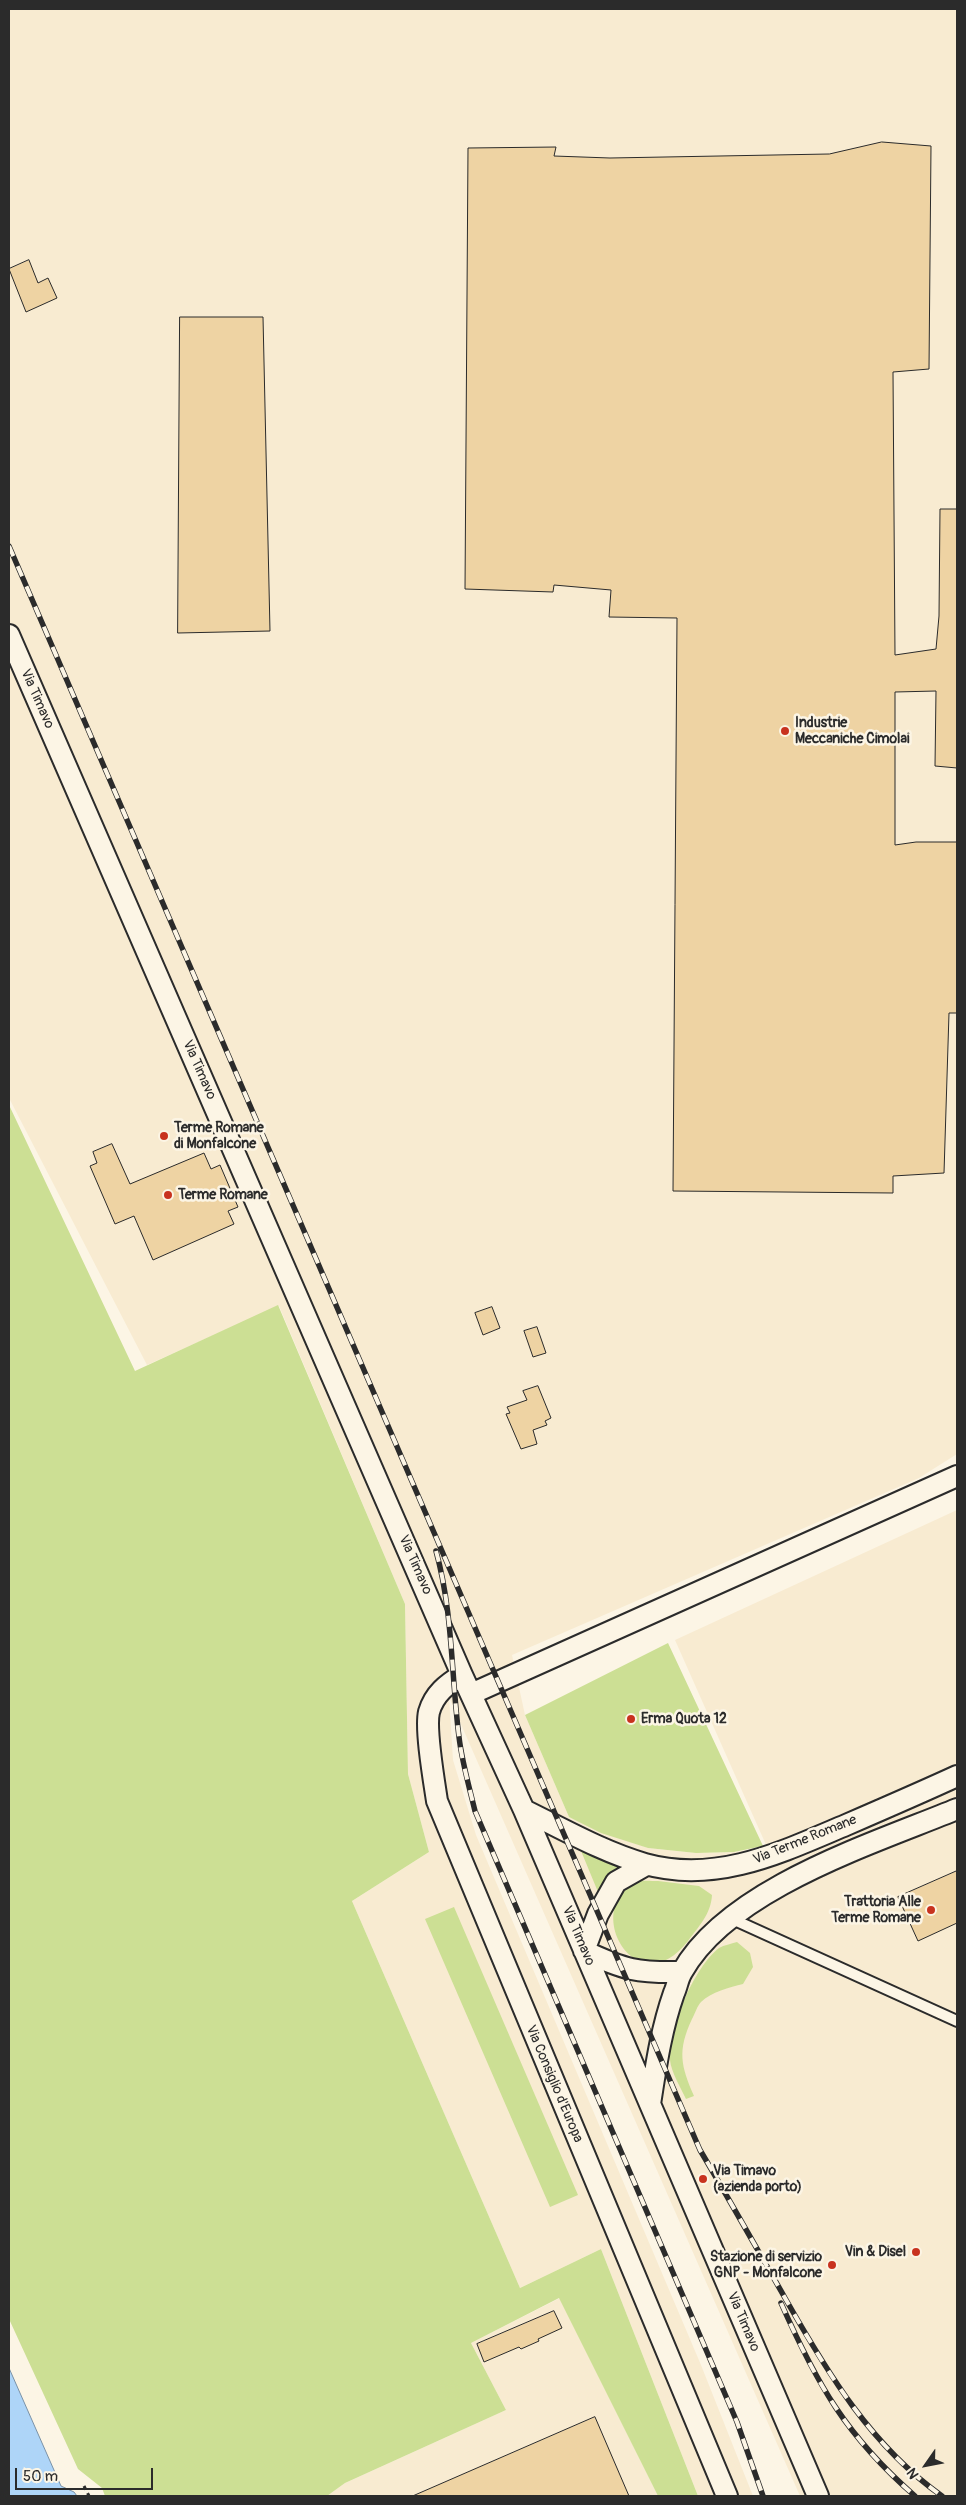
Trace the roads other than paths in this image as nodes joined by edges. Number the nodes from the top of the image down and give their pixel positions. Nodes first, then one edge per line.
1 (9, 634) edge
2 (957, 1476) edge
3 (462, 1675) junction
4 (470, 1694) junction
5 (957, 1776) edge
6 (957, 1809) edge
7 (524, 1810) junction
8 (646, 1865) junction
9 (730, 1918) junction
10 (584, 1952) junction
11 (682, 1972) junction
12 (957, 2022) edge
13 (650, 2104) junction
14 (727, 2496) edge
15 (818, 2496) edge

1 - 3 street, Via Timavo
2 - 4 street
3 - 4 street, Via Timavo
3 - 14 street, Via Consiglio d'Europa
4 - 7 street, Via Timavo
5 - 8 street, Via Terme Romane
6 - 9 street
7 - 8 street, Via Terme Romane
7 - 10 street, Via Timavo
8 - 10 street
9 - 11 street
9 - 12 lane
10 - 11 street
10 - 13 street, Via Timavo
11 - 13 street
13 - 15 street, Via Timavo

